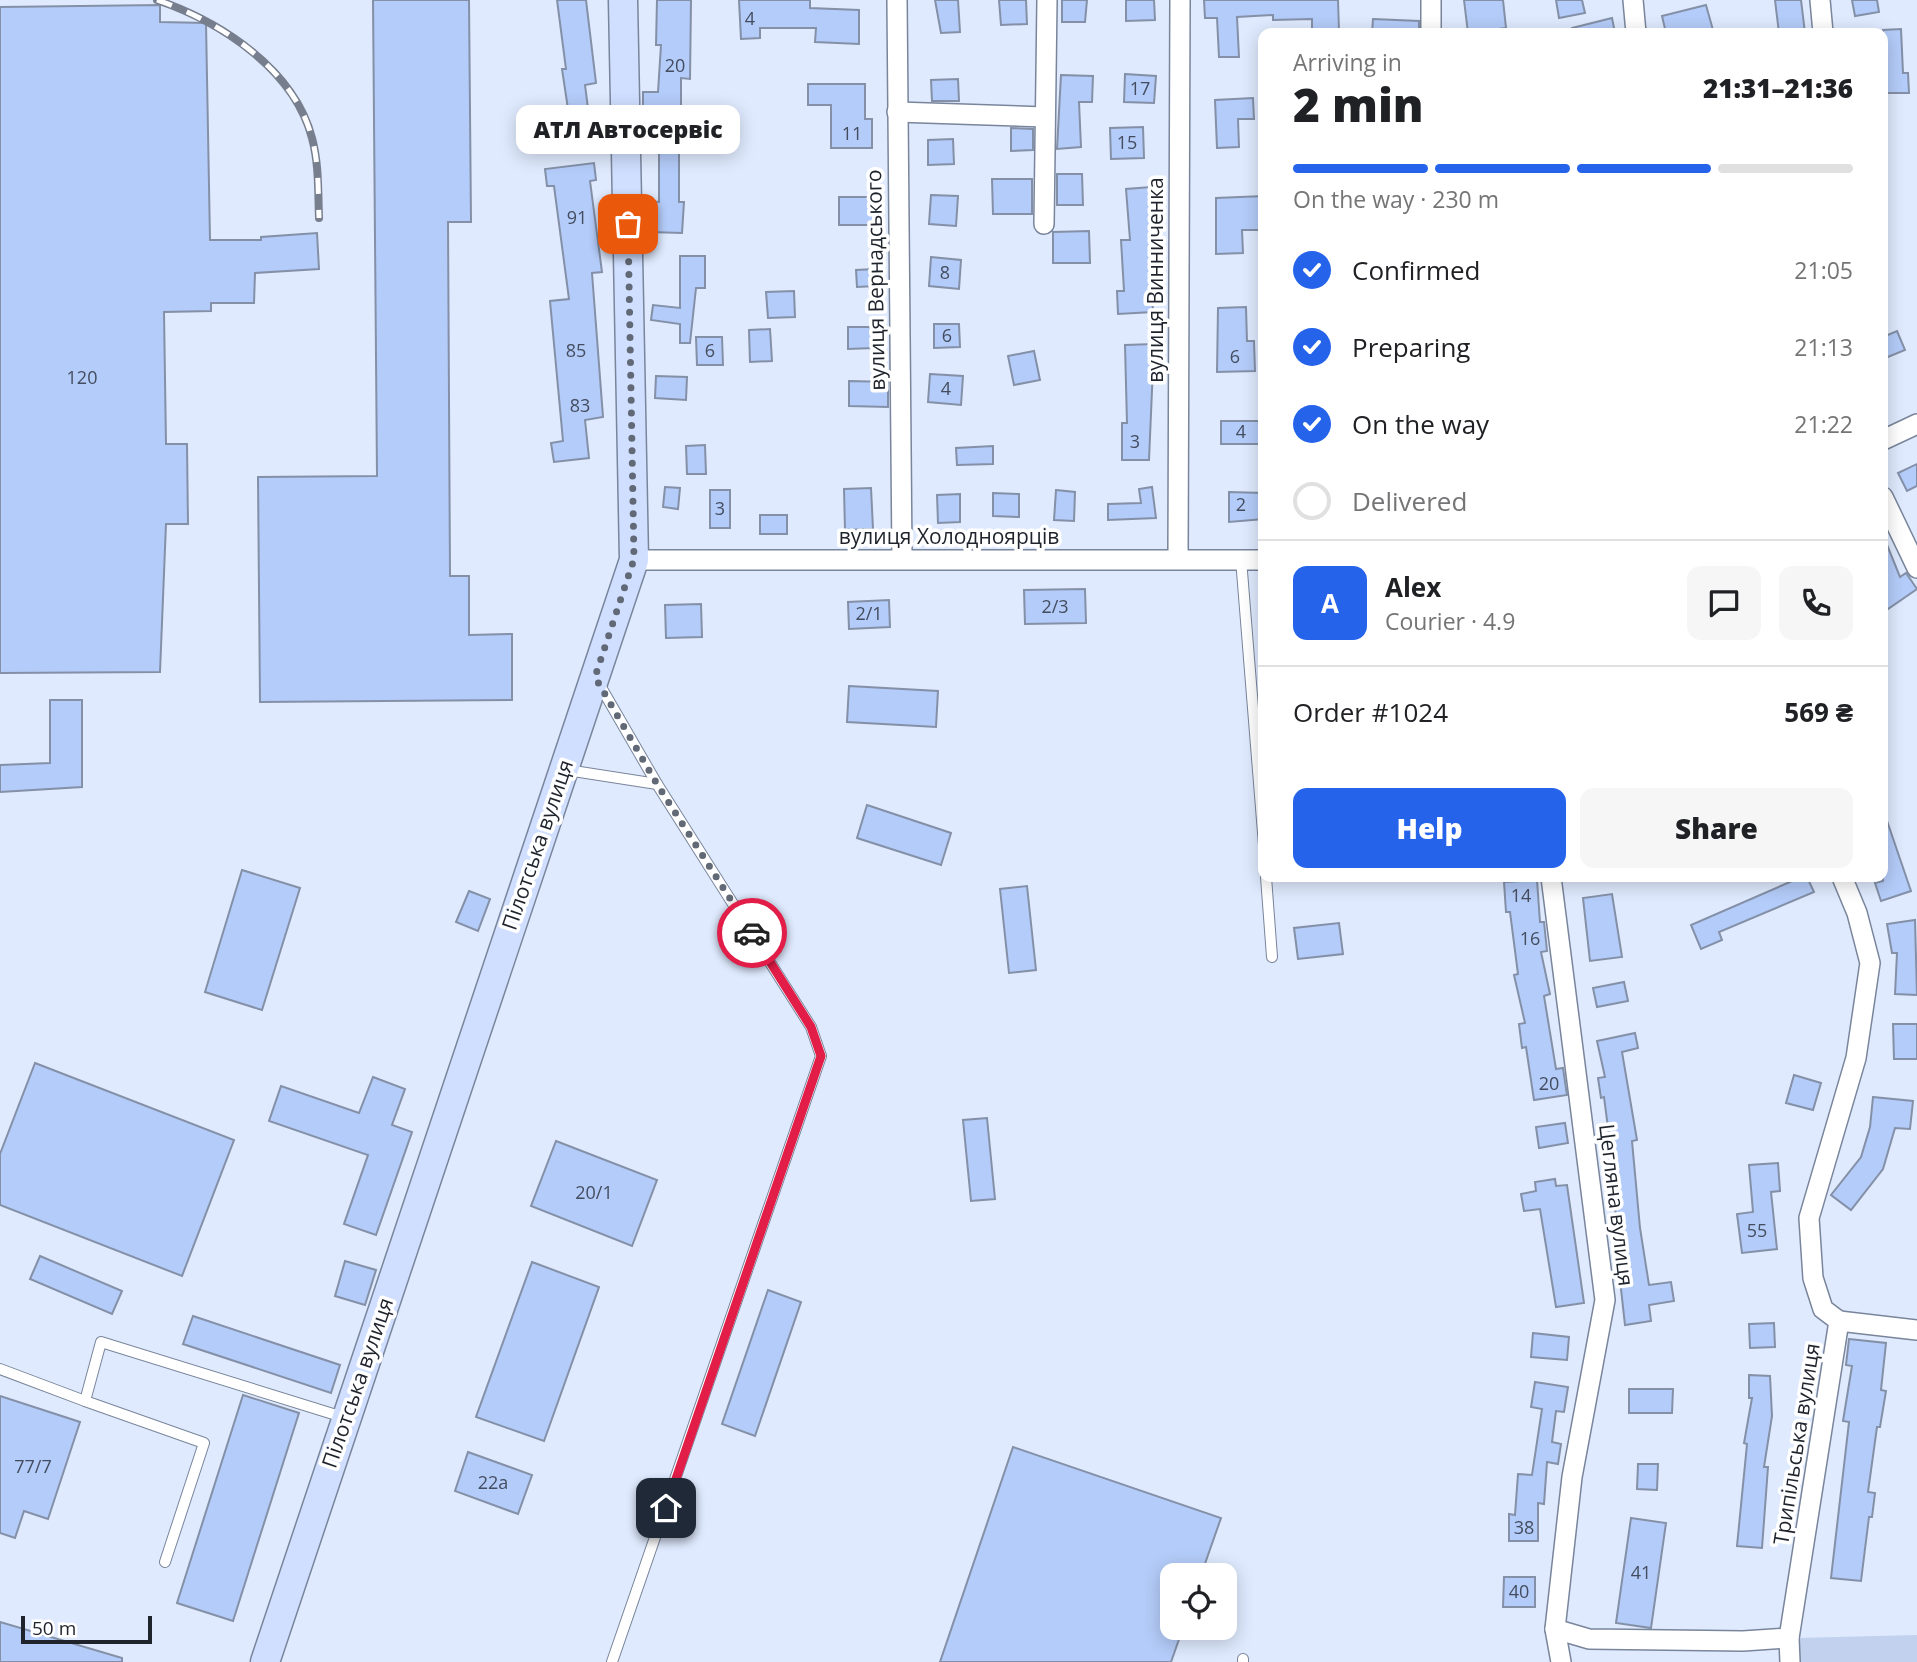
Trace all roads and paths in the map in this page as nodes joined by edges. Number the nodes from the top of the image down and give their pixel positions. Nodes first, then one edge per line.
1 (623, 0) edge
2 (897, 0) edge
3 (1047, 0) edge
4 (1180, 0) edge
5 (1431, 0) edge
6 (1633, 0) edge
7 (1820, 0) edge
8 (1432, 28) edge
9 (1636, 28) edge
10 (1823, 28) edge
11 (897, 112) junction
12 (1045, 117) junction
13 (1044, 223) dead end
14 (1917, 424) edge
15 (1888, 438) edge
16 (1888, 507) edge
17 (634, 559) junction
18 (902, 559) junction
19 (1178, 559) junction
20 (1241, 559) junction
21 (1258, 560) edge
22 (1917, 568) edge
23 (595, 677) junction
24 (564, 770) junction
25 (1258, 770) edge
26 (657, 784) junction
27 (1266, 882) edge
28 (1551, 882) edge
29 (1844, 882) edge
30 (1272, 957) dead end
31 (1839, 1321) junction
32 (1917, 1330) edge
33 (0, 1369) edge
34 (85, 1401) junction
35 (346, 1418) junction
36 (165, 1562) dead end
37 (1555, 1629) junction
38 (1789, 1638) junction
39 (265, 1662) edge
40 (612, 1662) edge
41 (1561, 1662) edge
42 (1790, 1662) edge

1 - 17 street, Пілотська вулиця
2 - 11 street, вулиця Вернадського
3 - 12 street
4 - 19 street, вулиця Винниченка
5 - 8 street
6 - 9 street
7 - 10 street
11 - 12 street
11 - 18 street, вулиця Вернадського
12 - 13 street
14 - 15 street
16 - 22 street
17 - 18 street, вулиця Холодноярців
17 - 23 street, Пілотська вулиця
18 - 19 street, вулиця Холодноярців
19 - 20 street, вулиця Холодноярців
20 - 21 street, вулиця Холодноярців
20 - 25 lane
23 - 24 street, Пілотська вулиця
23 - 26 lane
24 - 26 lane
24 - 35 street, Пілотська вулиця
26 - 40 lane
27 - 30 lane
28 - 37 street, Цегляна вулиця
29 - 31 street, Трипільська вулиця
31 - 32 street
31 - 38 street, Трипільська вулиця
33 - 34 lane
34 - 35 lane
34 - 36 lane
35 - 39 street, Пілотська вулиця
37 - 38 street
37 - 41 street, Цегляна вулиця
38 - 42 street, Трипільська вулиця

